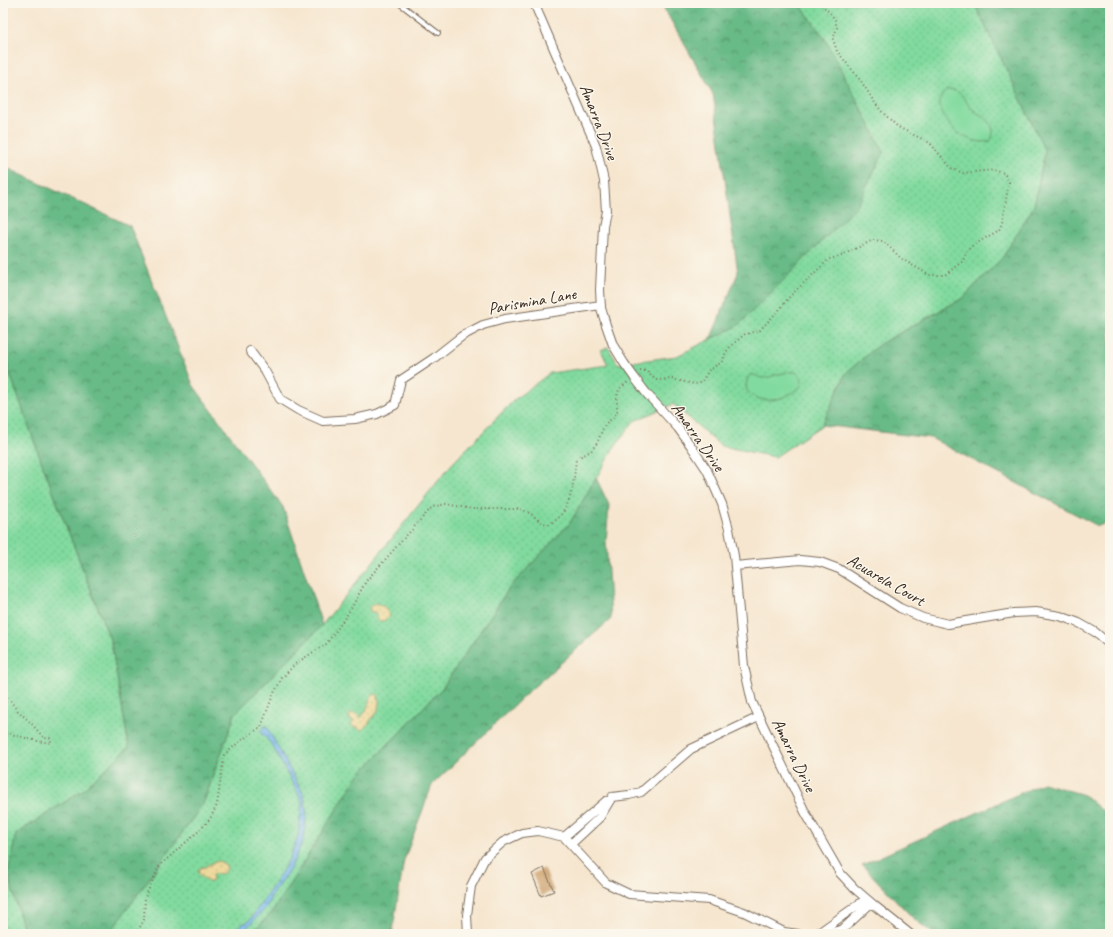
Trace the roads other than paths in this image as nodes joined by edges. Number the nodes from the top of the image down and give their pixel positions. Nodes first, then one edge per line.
1 (399, 3) edge
2 (534, 3) edge
3 (438, 33) dead end
4 (601, 305) junction
5 (250, 351) dead end
6 (735, 566) junction
7 (1110, 646) edge
8 (759, 717) junction
9 (612, 797) junction
10 (564, 837) junction
11 (571, 844) junction
12 (869, 901) junction
13 (468, 934) edge
14 (798, 934) edge
15 (817, 934) edge
16 (827, 934) edge
17 (910, 934) edge

1 - 3 lane
2 - 4 street, Amarra Drive
4 - 5 street, Parismina Lane
4 - 6 street, Amarra Drive
6 - 7 street, Acuarela Court
6 - 8 street, Amarra Drive
8 - 9 street
8 - 12 street, Amarra Drive
9 - 10 street
9 - 11 street
10 - 11 street
10 - 13 street
11 - 14 street
12 - 15 street
12 - 16 street
12 - 17 street, Amarra Drive

